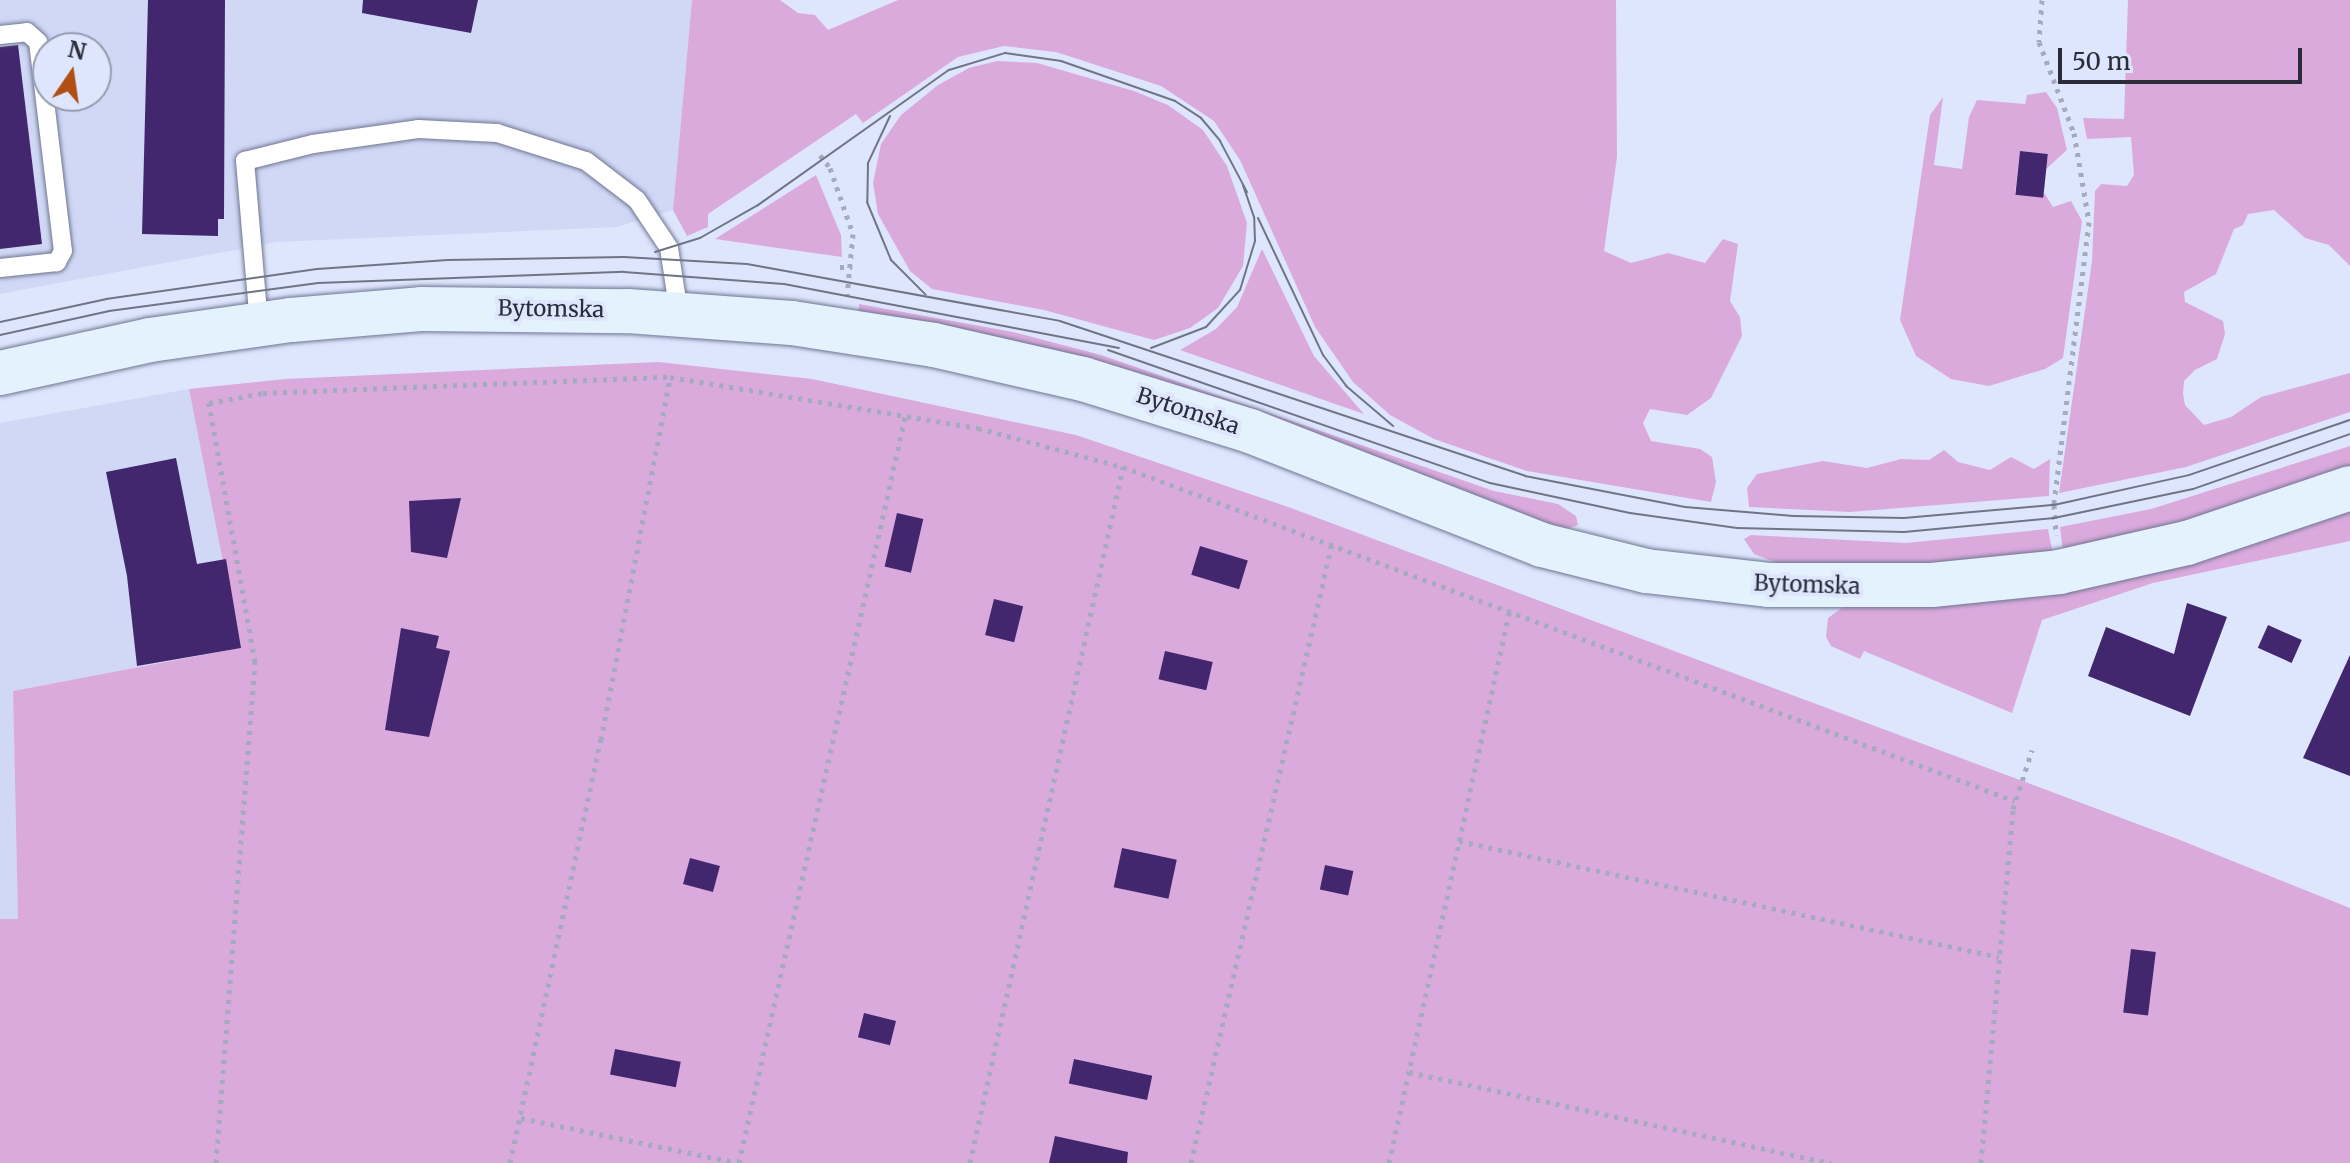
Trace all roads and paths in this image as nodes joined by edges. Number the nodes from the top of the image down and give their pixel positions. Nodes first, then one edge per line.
1 (2042, 0) edge
2 (0, 35) edge
3 (820, 155) dead end
4 (840, 267) dead end
5 (852, 267) junction
6 (0, 268) edge
7 (845, 305) dead end
8 (679, 313) junction
9 (259, 324) junction
10 (0, 373) edge
11 (670, 377) junction
12 (906, 413) junction
13 (1123, 467) junction
14 (2350, 488) edge
15 (1332, 543) junction
16 (2059, 572) junction
17 (1510, 609) junction
18 (2032, 750) dead end
19 (2015, 801) junction
20 (1459, 841) junction
21 (1999, 957) junction
22 (1409, 1072) junction
23 (521, 1118) junction
24 (216, 1163) edge
25 (510, 1163) edge
26 (738, 1163) edge
27 (970, 1163) edge
28 (1191, 1163) edge
29 (1389, 1163) edge
30 (1831, 1163) edge
31 (1981, 1163) edge

1 - 16 path
2 - 6 lane
3 - 5 path
4 - 5 path
5 - 7 path
8 - 9 street, Bytomska
8 - 9 lane
8 - 16 street, Bytomska
9 - 10 street, Bytomska
11 - 12 path
11 - 23 path
11 - 24 path
12 - 13 path
12 - 26 path
13 - 15 path
13 - 27 path
14 - 16 street, Bytomska
15 - 17 path
15 - 28 path
17 - 19 path
17 - 20 path
18 - 19 path
19 - 21 path
20 - 21 path
20 - 22 path
21 - 31 path
22 - 29 path
22 - 30 path
23 - 25 path
23 - 26 path

